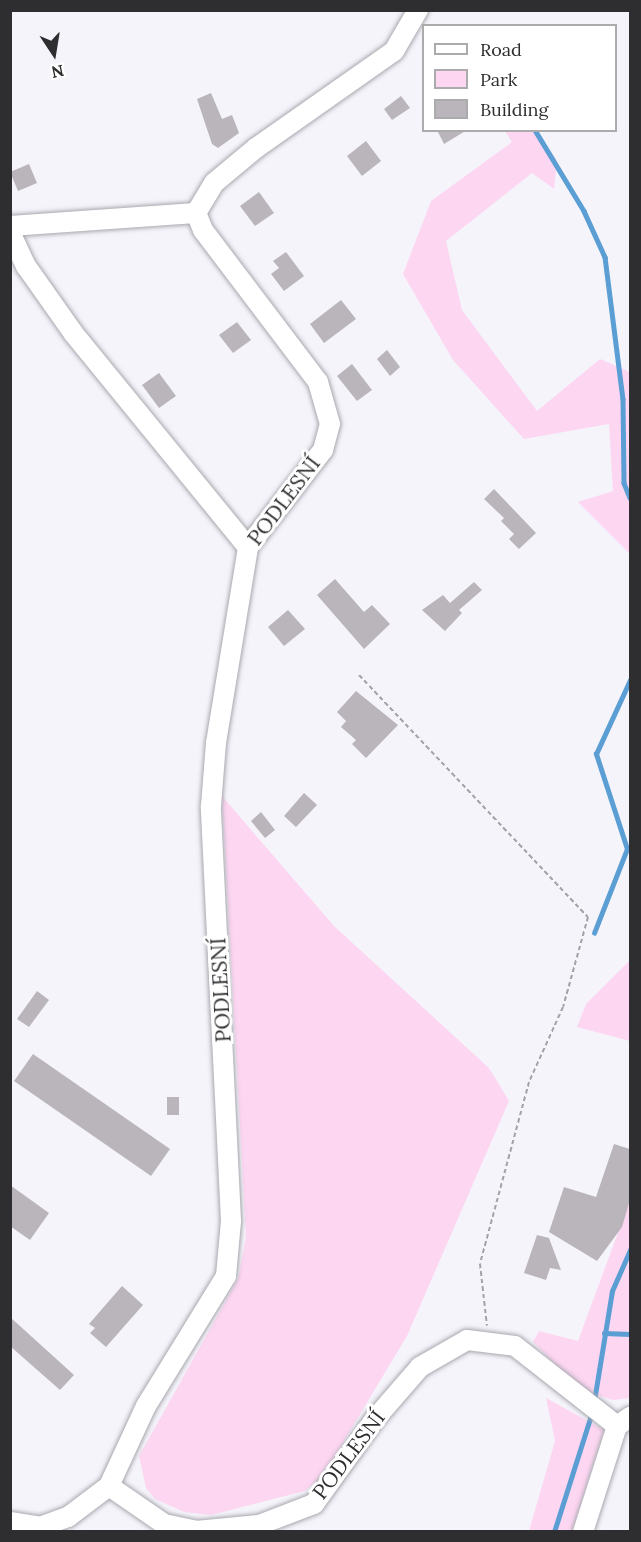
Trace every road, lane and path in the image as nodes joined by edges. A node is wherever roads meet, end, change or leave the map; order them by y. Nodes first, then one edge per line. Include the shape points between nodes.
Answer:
1 (418, 10) edge
2 (196, 213) junction
3 (10, 226) edge
4 (10, 232) edge
5 (248, 547) junction
6 (359, 675) dead end
7 (489, 1343) junction
8 (624, 1422) edge
9 (109, 1486) junction
10 (10, 1522) edge
11 (583, 1532) edge

1 - 2 street via 415,22 394,51 256,148 214,183
2 - 3 street
2 - 5 street, PODLESNÍ via 202,231 318,382 328,405 330,424 323,450
4 - 5 street via 26,266 74,334
5 - 9 street, PODLESNÍ via 216,743 212,806 231,1221 226,1276 146,1406
6 - 7 path via 588,917 563,1007 529,1082 480,1264
7 - 8 street, PODLESNÍ via 515,1346
7 - 9 street, PODLESNÍ via 467,1340 420,1367 375,1419 314,1504 259,1525 196,1531 164,1524
8 - 11 street, PODLESNÍ
9 - 10 street via 68,1517 40,1527

